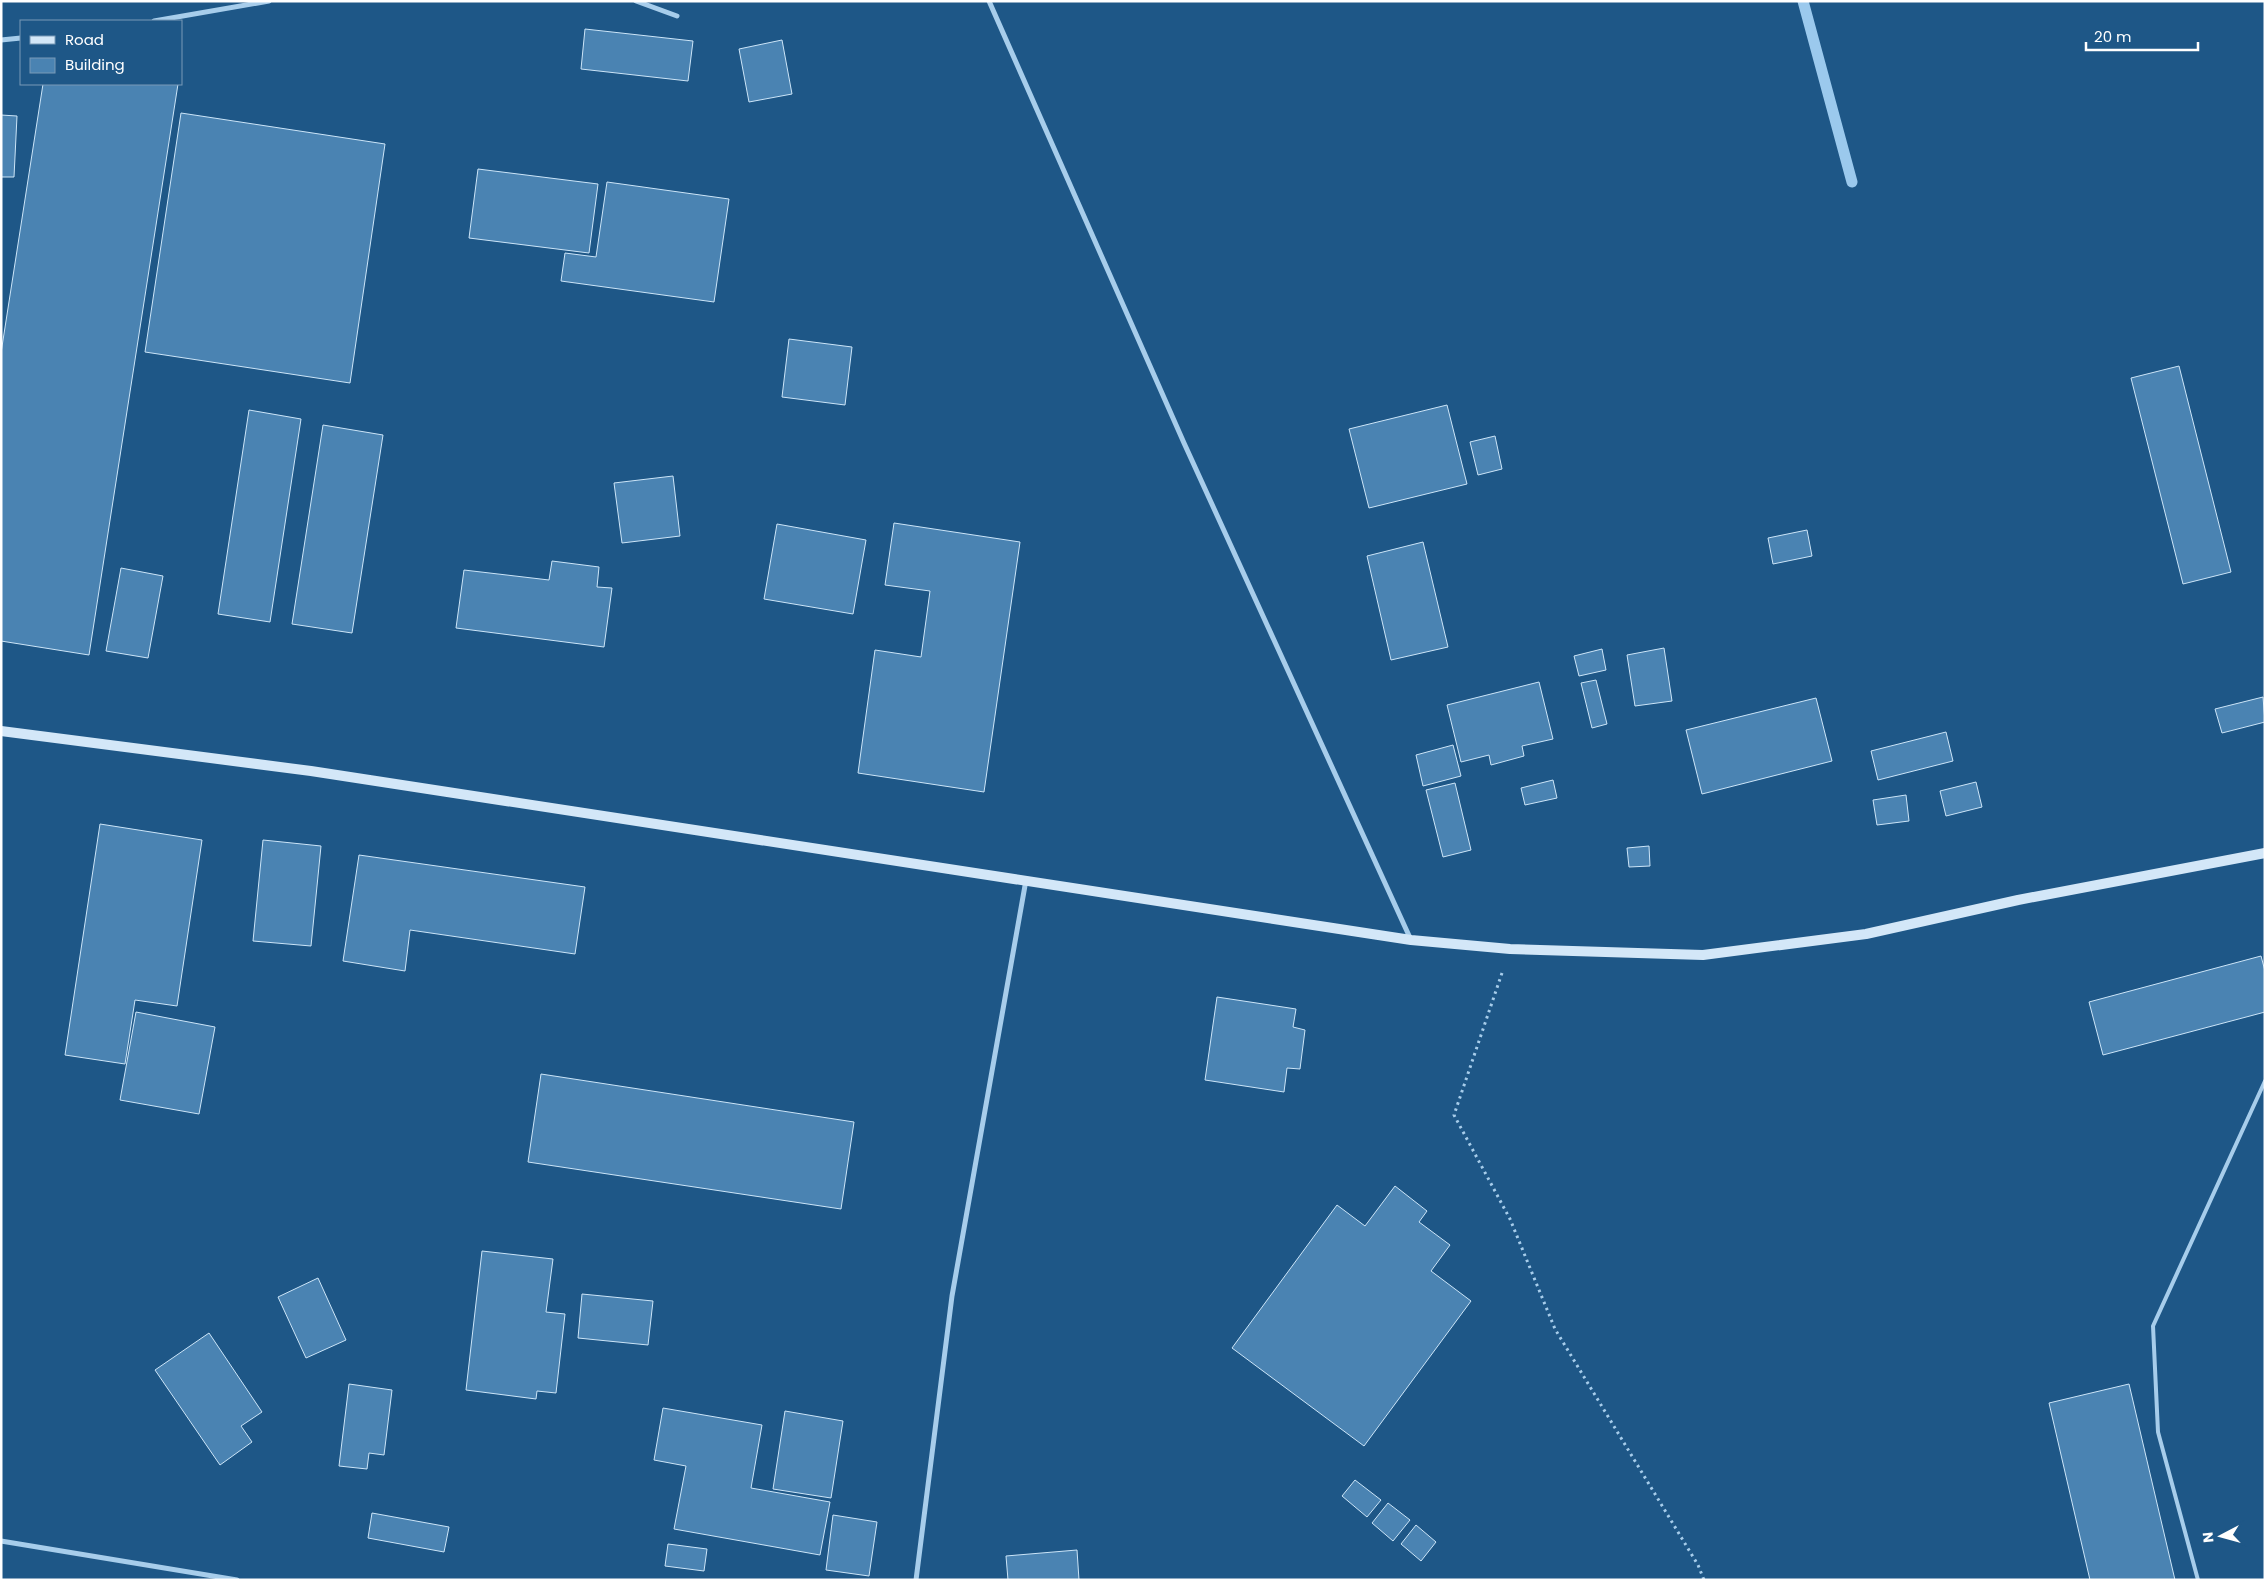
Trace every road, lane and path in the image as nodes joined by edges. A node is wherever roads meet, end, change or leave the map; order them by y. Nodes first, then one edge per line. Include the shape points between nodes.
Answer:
1 (269, 1) edge
2 (636, 1) edge
3 (989, 1) edge
4 (677, 16) dead end
5 (160, 20) edge
6 (20, 38) edge
7 (1, 40) edge
8 (1, 731) edge
9 (2265, 854) edge
10 (1026, 879) junction
11 (1411, 940) junction
12 (1510, 949) junction
13 (2265, 1081) edge
14 (1, 1541) edge
15 (238, 1580) edge
16 (916, 1580) edge
17 (1704, 1580) edge
18 (2198, 1580) edge

1 - 5 street
2 - 4 street
3 - 11 street via 1184,443
6 - 7 street
8 - 10 main road via 312,771
9 - 12 main road via 2018,900 1866,934 1703,955
10 - 11 main road
10 - 16 street via 952,1296
11 - 12 main road
12 - 17 path via 1454,1116 1510,1219 1555,1329
13 - 18 lane via 2153,1326 2158,1432
14 - 15 street

